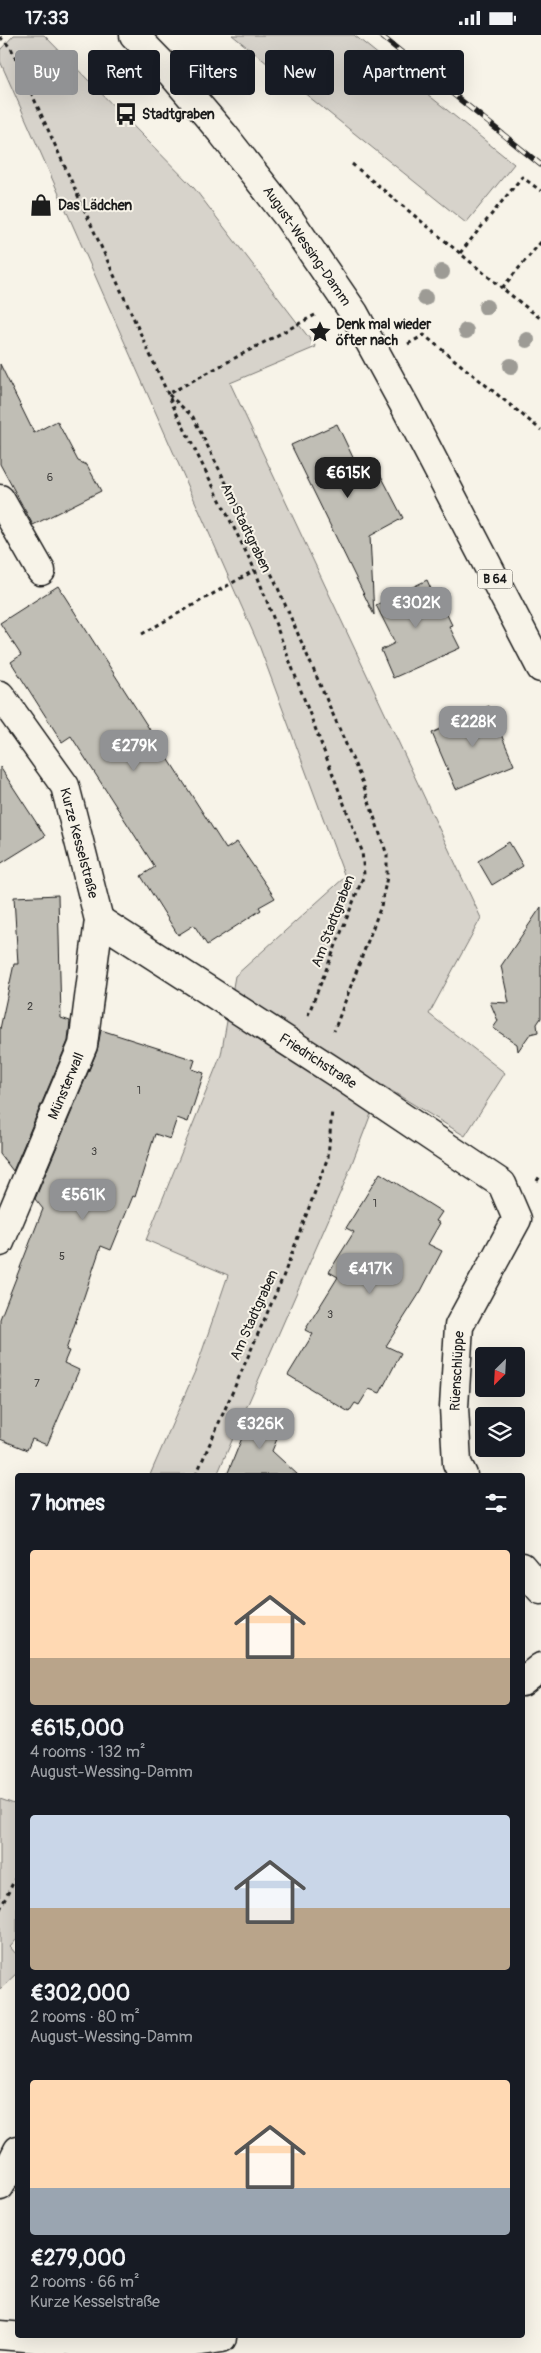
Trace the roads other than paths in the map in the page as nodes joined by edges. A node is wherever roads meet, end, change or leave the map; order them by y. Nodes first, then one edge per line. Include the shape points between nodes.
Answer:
1 (134, 35) edge
2 (0, 499) edge
3 (41, 571) dead end
4 (541, 667) edge
5 (4, 709) edge
6 (99, 920) junction
7 (517, 1219) joint
8 (0, 1242) edge
9 (462, 1473) edge
10 (525, 1571) edge
11 (541, 1590) edge
12 (541, 1667) edge
13 (525, 1680) edge
14 (12, 2151) edge
15 (0, 2186) edge
16 (0, 2335) edge
17 (15, 2336) edge
18 (36, 2338) edge
19 (227, 2342) edge

1 - 4 street, August-Wessing-Damm / B 64 via 223,134 288,217 344,299
2 - 3 street
5 - 6 street, Kurze Kesselstraße via 65,786
6 - 7 street, Friedrichstraße via 502,1184
6 - 8 street, Münsterwall via 83,1045
7 - 9 street, Rüenschlüppe via 459,1326 454,1407 457,1463
10 - 11 street
12 - 13 street
14 - 15 street
16 - 17 street
18 - 19 street via 155,2348

